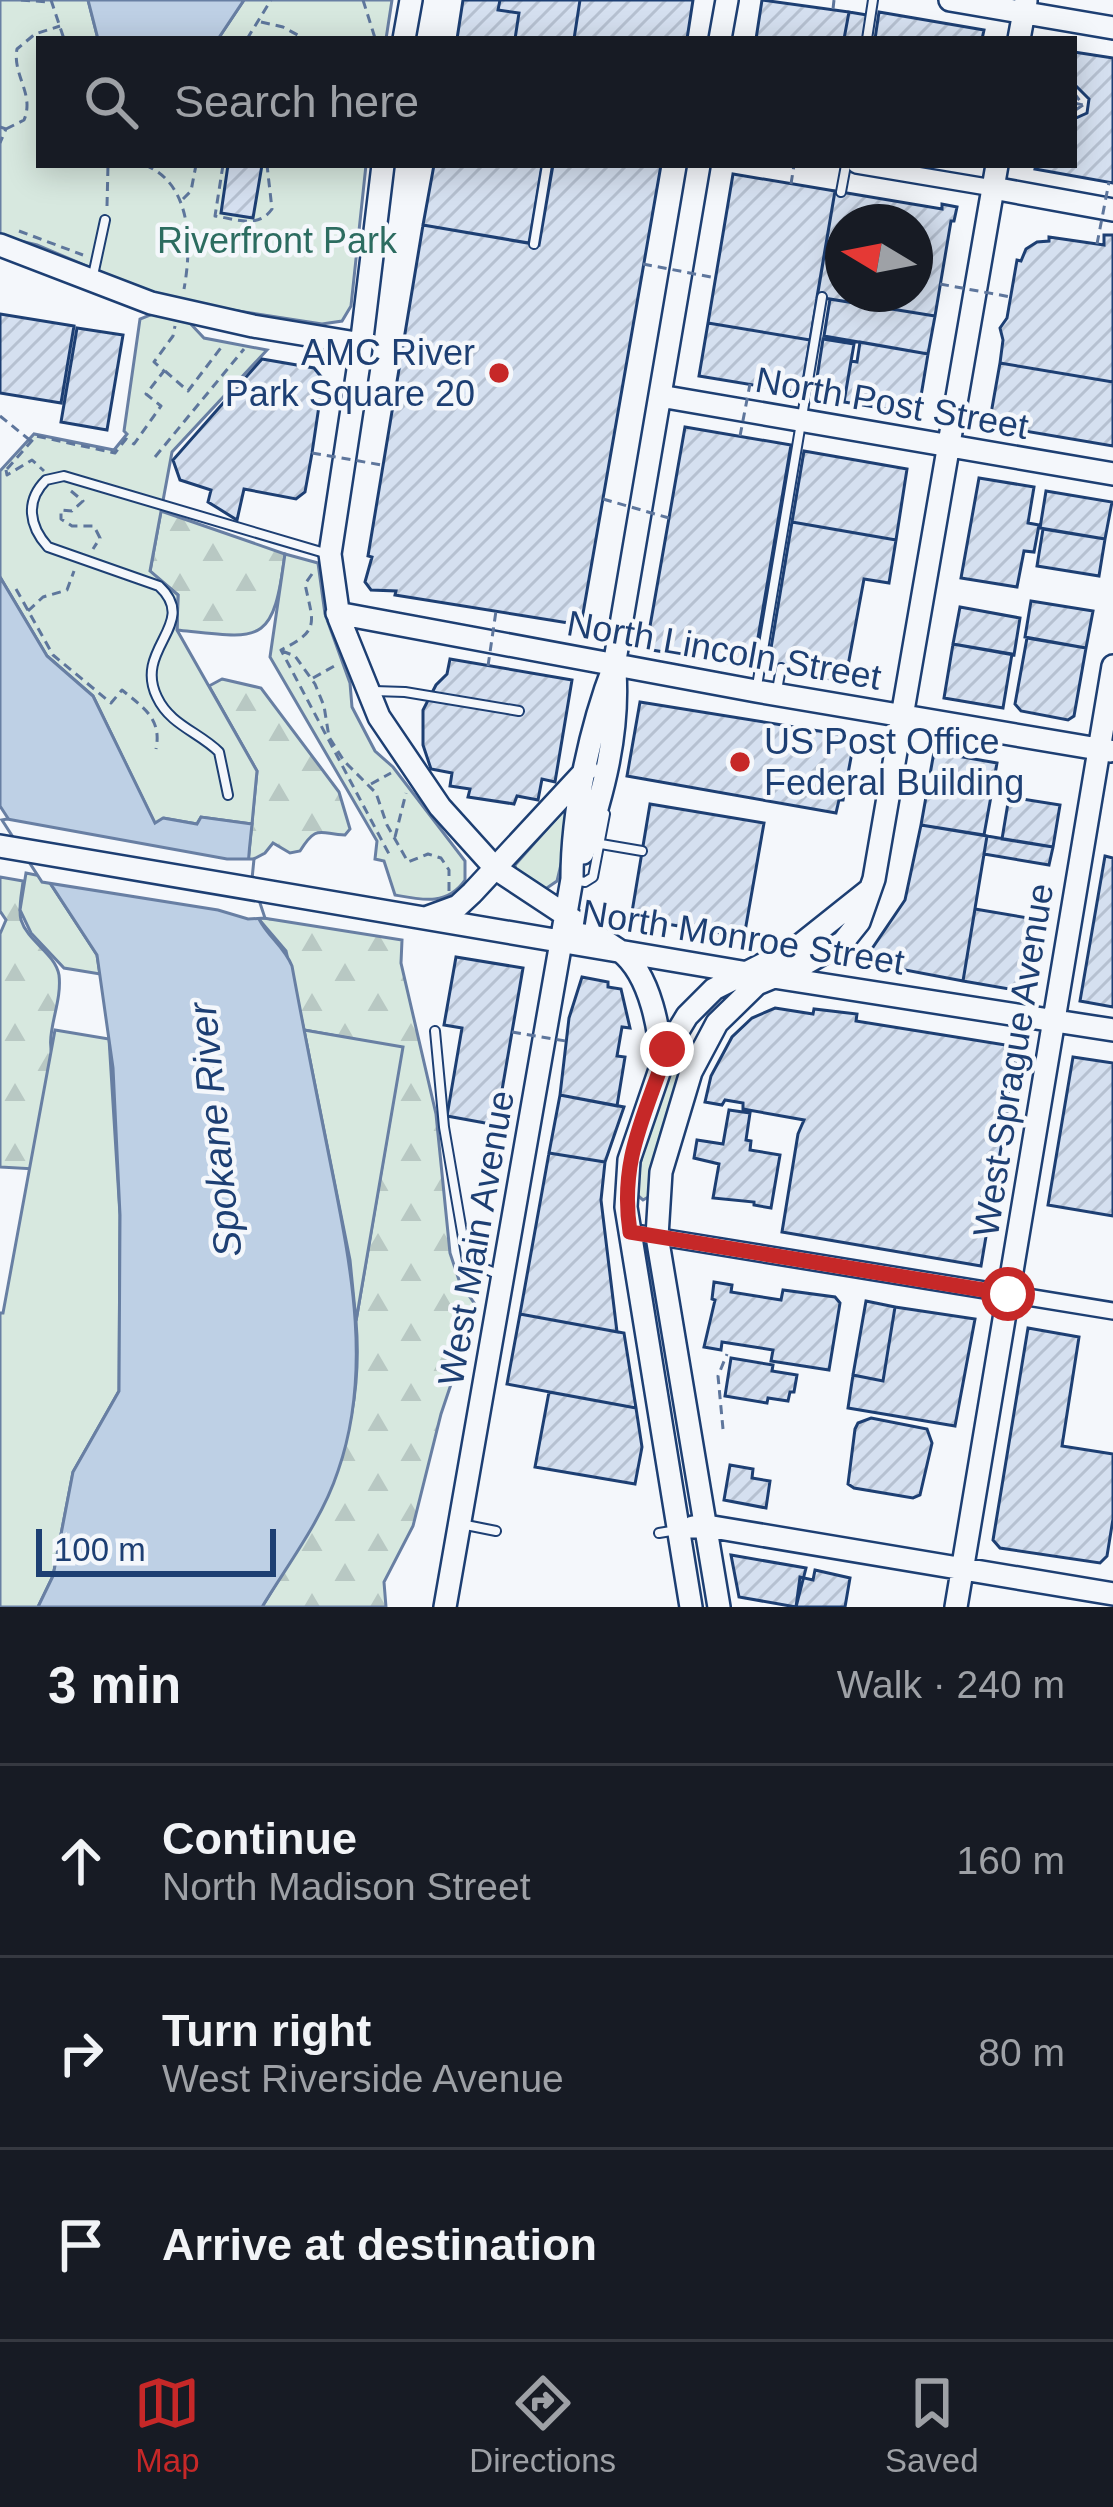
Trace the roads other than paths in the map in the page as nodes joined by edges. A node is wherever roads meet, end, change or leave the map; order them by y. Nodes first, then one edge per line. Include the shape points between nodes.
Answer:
1 (411, 0) edge
2 (727, 0) edge
3 (873, 0) edge
4 (950, 0) edge
5 (1025, 6) edge
6 (1113, 28) edge
7 (405, 36) edge
8 (721, 36) edge
9 (867, 36) edge
10 (1020, 36) edge
11 (383, 168) edge
12 (546, 168) edge
13 (698, 168) edge
14 (845, 168) edge
15 (874, 168) edge
16 (997, 168) edge
17 (993, 188) junction
18 (841, 192) dead end
19 (1113, 210) edge
20 (105, 220) road end
21 (4, 237) edge
22 (533, 244) dead end
23 (94, 271) junction
24 (822, 298) dead end
25 (362, 344) junction
26 (660, 396) junction
27 (803, 421) junction
28 (947, 446) junction
29 (1113, 474) edge
30 (330, 554) junction
31 (337, 613) junction
32 (614, 666) junction
33 (1113, 666) edge
34 (781, 668) dead end
35 (367, 692) junction
36 (766, 693) junction
37 (519, 711) dead end
38 (903, 715) junction
39 (1106, 750) edge
40 (588, 769) junction
41 (603, 789) junction
42 (228, 795) dead end
43 (601, 844) junction
44 (0, 846) edge
45 (642, 851) dead end
46 (496, 869) junction
47 (572, 879) junction
48 (869, 890) junction
49 (565, 915) junction
50 (423, 918) junction
51 (560, 941) junction
52 (620, 951) junction
53 (742, 972) junction
54 (772, 977) junction
55 (1052, 1020) junction
56 (1113, 1030) edge
57 (435, 1031) dead end
58 (660, 1069) junction
59 (688, 1079) junction
60 (630, 1232) junction
61 (657, 1236) junction
62 (503, 1277) junction
63 (1008, 1294) junction
64 (1113, 1311) edge
65 (460, 1524) junction
66 (707, 1526) junction
67 (496, 1531) dead end
68 (669, 1531) junction
69 (962, 1568) junction
70 (1113, 1594) edge
71 (445, 1607) edge
72 (691, 1607) edge
73 (719, 1607) edge
74 (956, 1607) edge

1 - 7 street
2 - 8 street
3 - 9 lane
4 - 5 street
5 - 6 street
5 - 10 street
11 - 25 street
12 - 22 lane
13 - 26 street, West Main Avenue
14 - 18 lane
15 - 17 street
16 - 17 street
17 - 19 street
17 - 28 street
20 - 23 lane
21 - 23 street
23 - 25 street via 178,310
24 - 27 lane
25 - 30 street
26 - 27 street, North Post Street
26 - 32 street, West Main Avenue
27 - 28 street, North Post Street
27 - 36 lane
28 - 29 street, North Post Street
28 - 38 street
30 - 31 street
30 - 42 lane via 64,476 37,489 32,518 48,548 159,586 172,599 174,619 152,660 153,686 170,716 219,752
31 - 32 street, North Lincoln Street
31 - 35 street
32 - 36 street, North Lincoln Street
32 - 40 street, West Main Avenue
32 - 41 street, West Main Avenue via 617,710
33 - 39 street, West Sprague Avenue
34 - 36 lane
35 - 37 lane
35 - 46 street via 440,807
36 - 38 street, North Lincoln Street
38 - 39 street, North Lincoln Street
38 - 48 street
39 - 55 street, West Sprague Avenue
40 - 46 street
40 - 47 street, West Main Avenue
41 - 43 lane
41 - 47 street, West Main Avenue
43 - 45 lane
43 - 47 lane via 593,877
44 - 50 street, North Monroe Street
46 - 49 street
46 - 50 street via 458,906
47 - 49 street, West Main Avenue
48 - 53 street via 799,946
48 - 54 street via 843,941
49 - 51 street, West Main Avenue
49 - 52 street
50 - 51 street, North Monroe Street
51 - 52 street, North Monroe Street
51 - 62 street, West Main Avenue
52 - 53 street, North Monroe Street
52 - 58 street via 640,974
53 - 54 street, North Monroe Street
53 - 58 street via 687,1016
54 - 55 street, North Monroe Street
54 - 59 street via 724,1013
55 - 56 street, North Monroe Street
55 - 63 street, West Sprague Avenue
57 - 62 lane via 467,1261
58 - 59 street via 682,1049
58 - 60 street via 625,1184
59 - 61 street via 662,1172
60 - 61 street
60 - 68 street
61 - 63 street
61 - 66 street
62 - 65 street, West Main Avenue
63 - 64 street
63 - 69 street, West Sprague Avenue
65 - 67 lane
65 - 71 street, West Main Avenue
66 - 68 street
66 - 69 street
66 - 73 street
68 - 72 street
69 - 70 street
69 - 74 street, West Sprague Avenue

